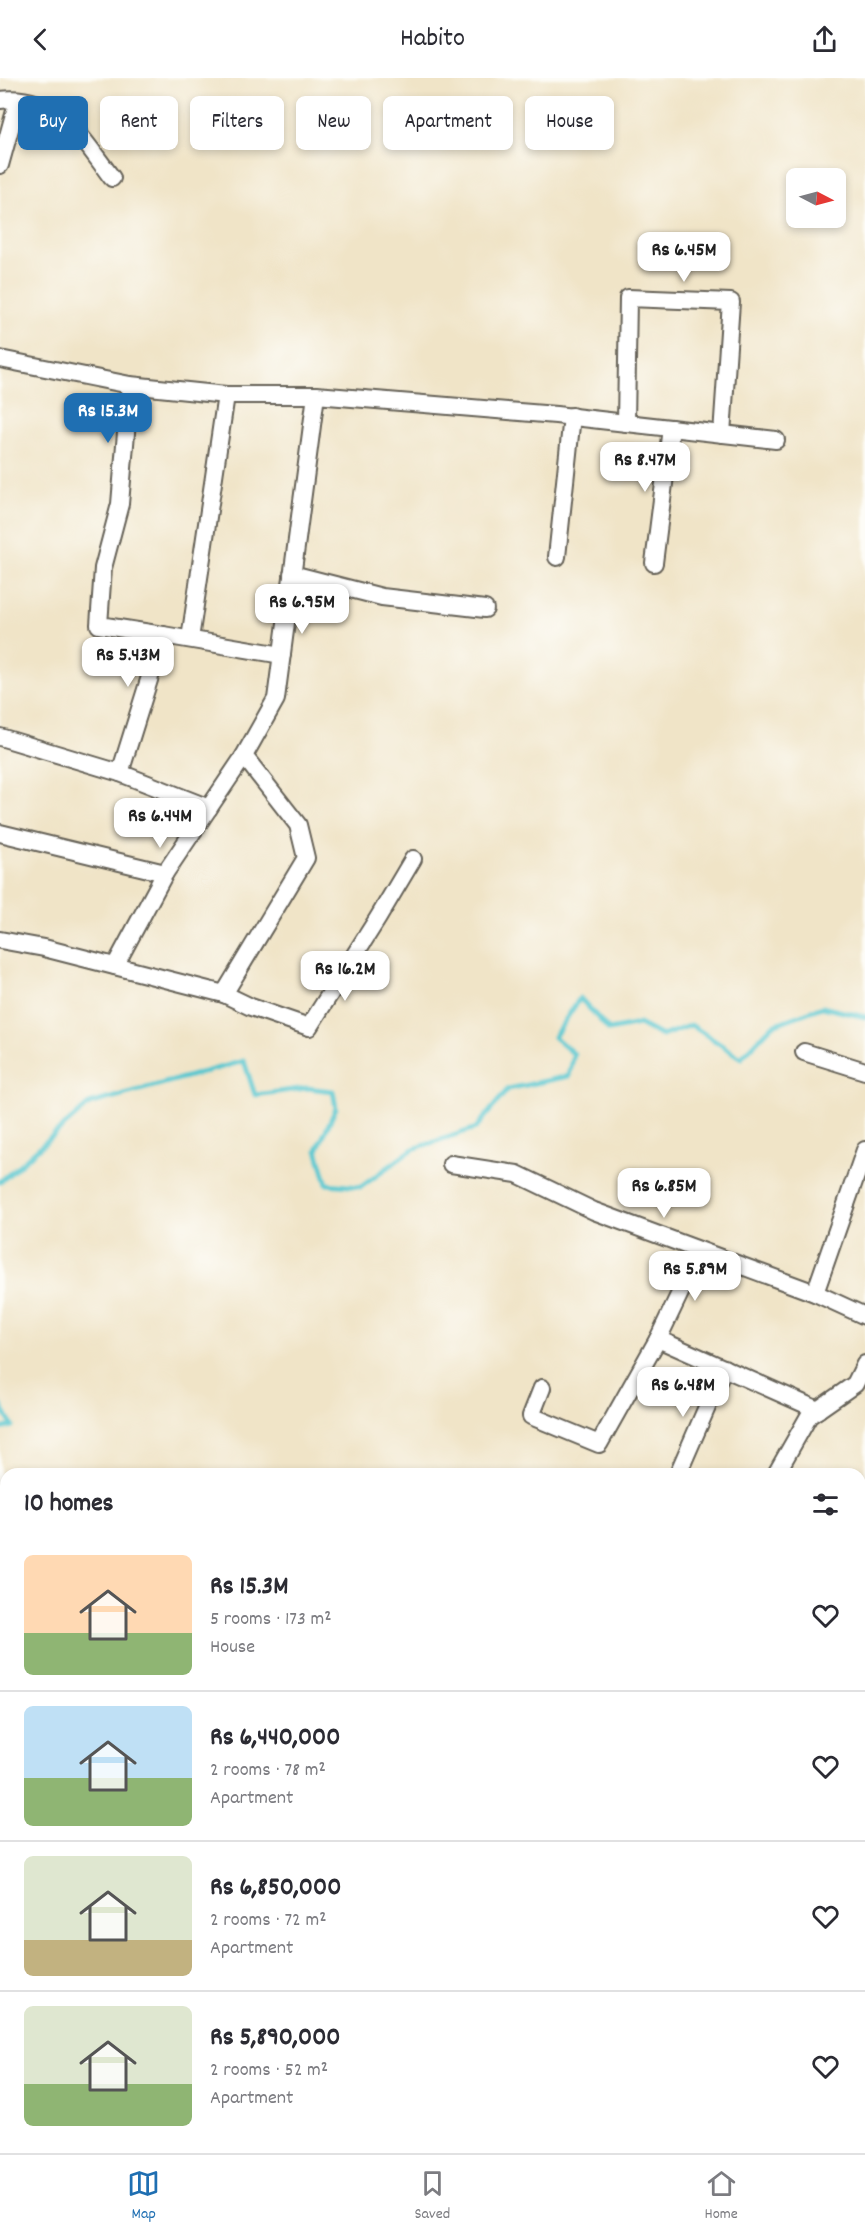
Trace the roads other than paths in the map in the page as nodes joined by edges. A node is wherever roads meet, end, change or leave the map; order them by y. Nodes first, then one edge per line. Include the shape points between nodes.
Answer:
1 (0, 100) edge
2 (18, 100) joint
3 (88, 147) edge
4 (0, 165) edge
5 (112, 178) dead end
6 (0, 359) edge
7 (130, 385) junction
8 (226, 395) junction
9 (316, 395) junction
10 (572, 417) junction
11 (626, 423) junction
12 (671, 428) junction
13 (722, 434) junction
14 (776, 440) dead end
15 (557, 557) dead end
16 (654, 563) dead end
17 (292, 574) junction
18 (485, 609) dead end
19 (163, 635) junction
20 (190, 639) junction
21 (282, 655) junction
22 (0, 738) edge
23 (244, 756) junction
24 (120, 773) junction
25 (209, 808) junction
26 (0, 833) edge
27 (413, 859) dead end
28 (165, 873) junction
29 (0, 940) edge
30 (115, 966) junction
31 (224, 994) junction
32 (804, 1052) dead end
33 (865, 1071) edge
34 (865, 1150) edge
35 (451, 1164) dead end
36 (700, 1251) junction
37 (815, 1293) junction
38 (865, 1316) edge
39 (658, 1339) junction
40 (865, 1364) edge
41 (724, 1368) junction
42 (542, 1388) dead end
43 (818, 1410) junction
44 (680, 1468) edge
45 (779, 1468) edge

1 - 2 street
2 - 4 street
3 - 5 street
6 - 7 street
7 - 8 street
7 - 19 street via 120,504 103,568 99,625
8 - 9 street
8 - 20 street
9 - 10 street
9 - 17 street
10 - 11 street
10 - 15 street
11 - 12 street
11 - 13 street via 628,298 731,302
12 - 13 street
12 - 16 street
13 - 14 street
17 - 18 street via 382,597
17 - 21 street
19 - 20 street
19 - 24 street
20 - 21 street
21 - 23 street via 276,699
22 - 24 street
23 - 25 street
23 - 31 street via 298,825 306,858
24 - 25 street
25 - 28 street
26 - 28 street
27 - 31 street via 309,1027
28 - 30 street
29 - 30 street
30 - 31 street
32 - 33 street
34 - 37 street
35 - 36 street via 517,1174 594,1211
36 - 37 street
36 - 39 street
37 - 38 street
39 - 41 street
39 - 42 street via 599,1443 531,1416
40 - 43 street via 855,1384
41 - 43 street
41 - 44 street
43 - 45 street via 809,1416

